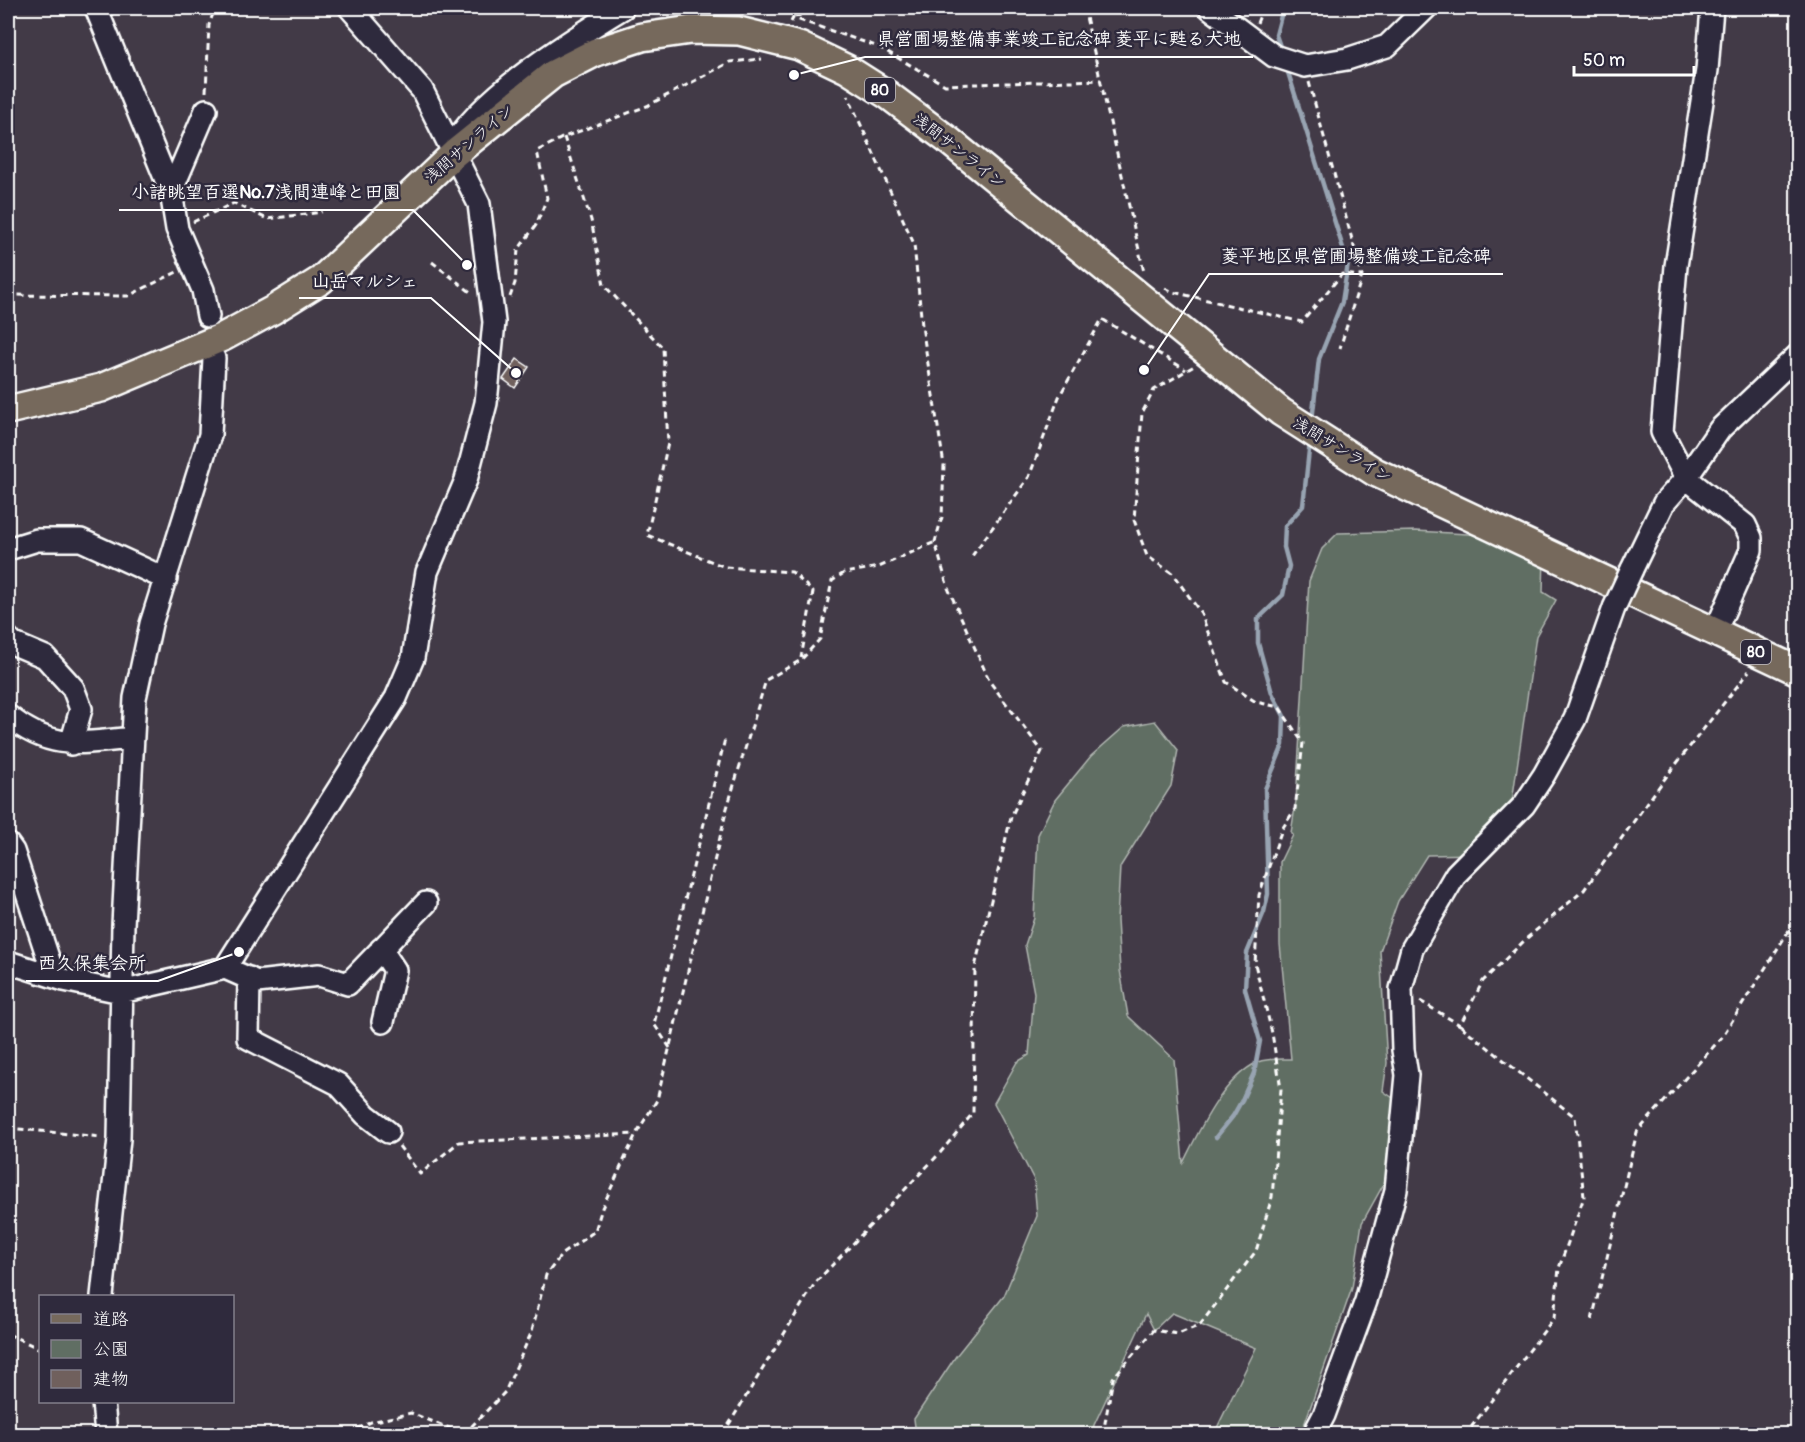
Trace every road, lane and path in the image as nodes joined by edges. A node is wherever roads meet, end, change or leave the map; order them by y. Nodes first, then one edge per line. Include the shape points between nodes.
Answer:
1 (96, 8) edge
2 (215, 8) edge
3 (350, 8) edge
4 (623, 8) edge
5 (816, 8) edge
6 (1084, 8) edge
7 (1210, 8) edge
8 (1426, 8) edge
9 (1712, 8) edge
10 (788, 29) junction
11 (763, 59) dead end
12 (1305, 66) junction
13 (1101, 80) junction
14 (848, 94) dead end
15 (206, 110) joint
16 (564, 137) junction
17 (453, 151) junction
18 (171, 192) junction
19 (322, 212) dead end
20 (177, 229) junction
21 (432, 262) dead end
22 (192, 264) junction
23 (1362, 276) junction
24 (1145, 277) dead end
25 (1163, 287) dead end
26 (8, 295) edge
27 (208, 316) dead end
28 (493, 316) junction
29 (1340, 348) dead end
30 (1211, 356) junction
31 (1797, 356) edge
32 (214, 358) dead end
33 (1187, 371) junction
34 (8, 410) edge
35 (1686, 478) junction
36 (935, 543) junction
37 (8, 549) edge
38 (972, 556) dead end
39 (166, 579) junction
40 (1715, 632) junction
41 (8, 638) edge
42 (1762, 655) junction
43 (801, 660) junction
44 (1797, 671) edge
45 (8, 716) edge
46 (132, 738) junction
47 (725, 739) dead end
48 (71, 744) junction
49 (8, 844) edge
50 (426, 903) dead end
51 (1797, 916) edge
52 (381, 950) junction
53 (8, 962) edge
54 (225, 968) junction
55 (54, 976) junction
56 (249, 978) junction
57 (1401, 989) junction
58 (121, 992) junction
59 (383, 1022) dead end
60 (1460, 1025) junction
61 (670, 1048) junction
62 (8, 1128) edge
63 (388, 1132) joint
64 (636, 1134) junction
65 (119, 1139) junction
66 (102, 1295) edge
67 (1592, 1320) dead end
68 (8, 1334) edge
69 (39, 1349) edge
70 (103, 1403) edge
71 (106, 1434) edge
72 (348, 1434) edge
73 (464, 1434) edge
74 (723, 1434) edge
75 (1103, 1434) edge
76 (1314, 1434) edge
77 (1466, 1434) edge

1 - 18 street
2 - 15 path via 209,25
3 - 17 street via 422,90
4 - 17 street via 568,41 513,85 462,128
5 - 10 path
6 - 13 path
7 - 12 street via 1274,56
8 - 12 street via 1387,46 1347,59
9 - 35 street via 1707,70 1676,266 1662,432
10 - 13 path via 879,47 945,85
10 - 17 main road, 浅間サンライン / 80 via 691,30 642,37 596,52 553,74
10 - 30 main road, 浅間サンライン / 80 via 948,140
11 - 16 path via 730,62 647,106
12 - 23 path
13 - 24 path
14 - 36 path via 914,244 921,326 944,465 942,517
15 - 18 street
16 - 28 path via 537,151 547,198 536,225 518,250 515,283 502,323
16 - 43 path via 591,220 604,285 663,348 668,443 647,535 725,567 792,572 813,592
17 - 28 street via 479,204
17 - 34 main road, 浅間サンライン / 80 via 321,279 273,310 213,341 101,388
18 - 20 street
19 - 20 path via 267,219 234,203
20 - 22 street
21 - 28 path
22 - 26 path via 128,296
22 - 27 street
23 - 25 path via 1342,274 1302,322
23 - 29 path
28 - 54 street via 486,403 466,480 427,572 413,658 396,698
30 - 33 path
30 - 40 main road, 浅間サンライン / 80 via 1281,412 1375,472
31 - 35 street via 1720,429
32 - 39 street via 210,435
33 - 38 path via 1102,319 1059,397 1029,477
33 - 75 path via 1154,390 1142,413 1134,520 1147,556 1172,573 1201,613 1226,682 1256,702 1280,707 1303,743 1295,809 1282,829 1258,907 1255,964 1281,1089 1272,1197 1256,1251 1200,1325 1178,1334 1154,1330 1113,1378
35 - 40 street via 1745,525 1751,538 1750,549
35 - 57 street, bridge via 1664,503 1632,569 1570,729 1524,805 1456,874 1435,906 1412,949
36 - 43 path via 879,567 844,573 832,581 820,639
36 - 74 path via 948,588 990,682 1042,751 1011,817 975,967 973,1113 940,1153 815,1283
37 - 39 street via 37,540 81,540
39 - 46 street via 151,624 135,698
40 - 42 main road, 浅間サンライン / 80
41 - 48 street via 45,657 73,688 81,709
42 - 44 main road, 浅間サンライン / 80
42 - 60 path via 1584,890 1483,981
43 - 61 path via 766,680 727,808
45 - 48 street via 28,733
46 - 48 street
46 - 58 street
47 - 61 path via 654,1024
49 - 55 street
50 - 52 street
51 - 67 path via 1722,1037 1637,1132
52 - 56 street via 348,984 320,975 257,982
52 - 59 street via 395,970
53 - 55 street
54 - 56 street
54 - 58 street
55 - 58 street
56 - 63 street via 248,1038 338,1084
57 - 60 path
57 - 76 street via 1407,1076 1396,1190 1366,1301
58 - 65 street
60 - 77 path via 1575,1117 1584,1197 1559,1268 1554,1318
61 - 64 path via 657,1100
62 - 65 path
63 - 64 path via 420,1174 459,1142
64 - 73 path via 595,1231 562,1254 546,1275 532,1332 505,1392
65 - 66 street
68 - 69 path
70 - 71 street
72 - 73 path via 371,1422 411,1413

